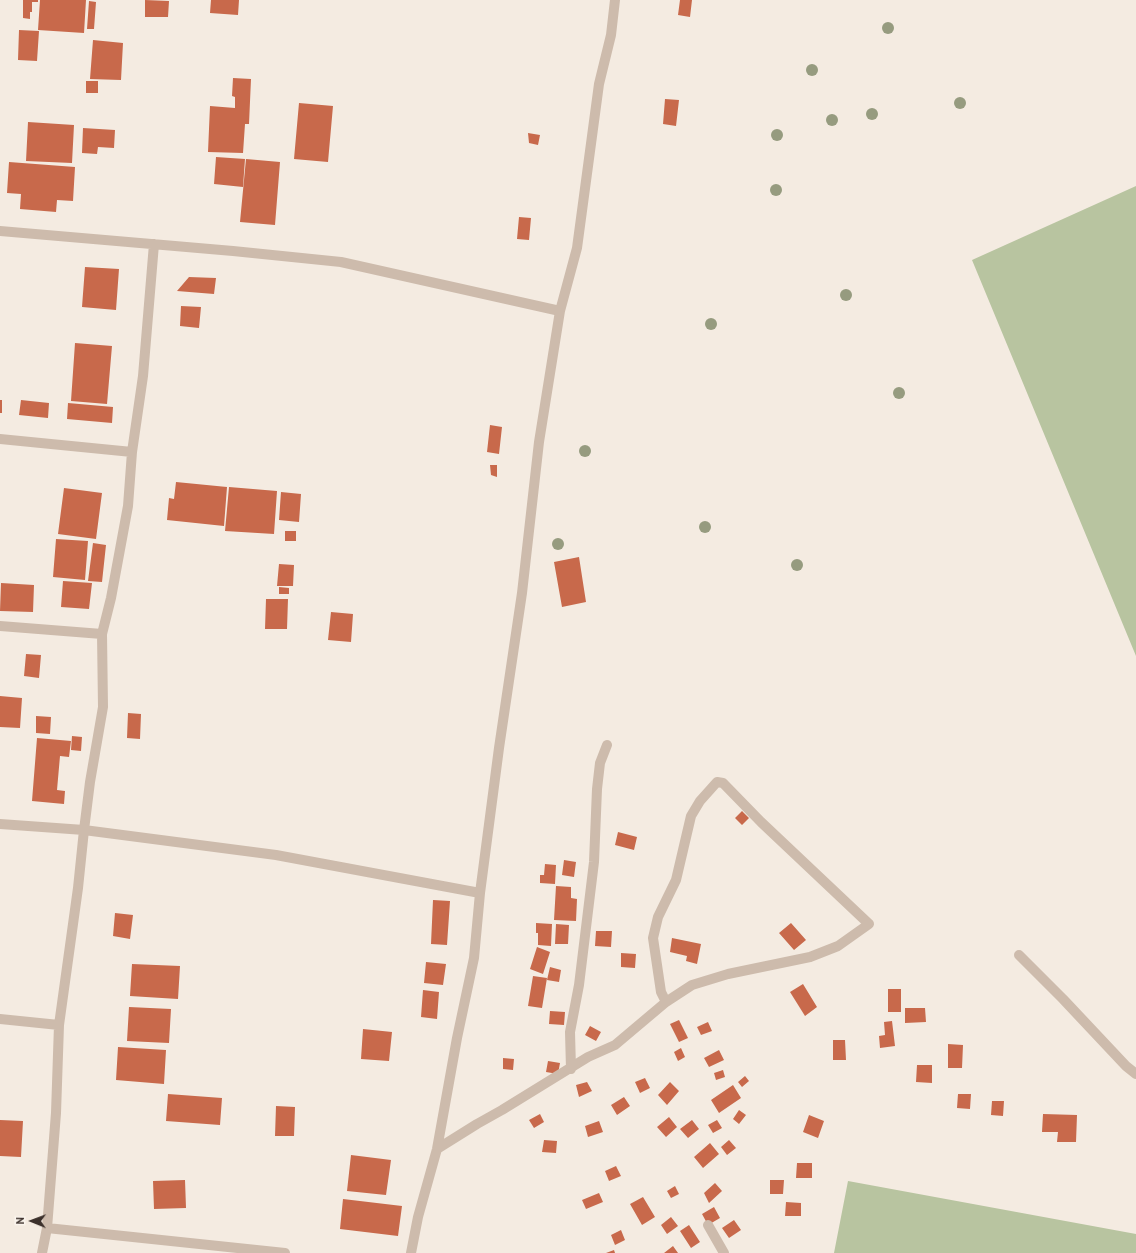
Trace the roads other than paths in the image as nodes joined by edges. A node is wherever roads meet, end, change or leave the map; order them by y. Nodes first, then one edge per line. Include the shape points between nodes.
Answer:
1 (615, 0) edge
2 (0, 231) edge
3 (154, 244) junction
4 (560, 312) junction
5 (0, 439) edge
6 (132, 452) junction
7 (0, 626) edge
8 (102, 634) junction
9 (607, 745) dead end
10 (0, 824) edge
11 (84, 830) junction
12 (480, 893) junction
13 (1019, 955) dead end
14 (666, 1002) junction
15 (0, 1020) edge
16 (59, 1025) junction
17 (571, 1069) junction
18 (1136, 1074) edge
19 (438, 1149) junction
20 (708, 1225) dead end
21 (47, 1228) junction
22 (42, 1253) edge
23 (285, 1253) edge
24 (411, 1253) edge
25 (724, 1253) edge

1 - 4 street via 611,35 599,84 577,248
2 - 3 street
3 - 4 street via 341,262
3 - 6 street via 143,376
4 - 12 street via 539,442 522,593
5 - 6 street
6 - 8 street via 128,506
7 - 8 street
8 - 11 street via 103,707
9 - 17 street via 600,763 594,862 579,985 570,1032
10 - 11 street
11 - 12 street via 276,855
11 - 16 street
12 - 19 street via 474,958
13 - 18 street
14 - 14 street via 661,992 653,938 658,917 676,880 690,816 717,782 723,783 869,924 838,946 810,957 714,978 692,985
14 - 17 street via 615,1044 588,1057
15 - 16 street
16 - 21 street via 56,1113
17 - 19 street
19 - 24 street via 418,1217
20 - 25 street
21 - 22 street
21 - 23 street

